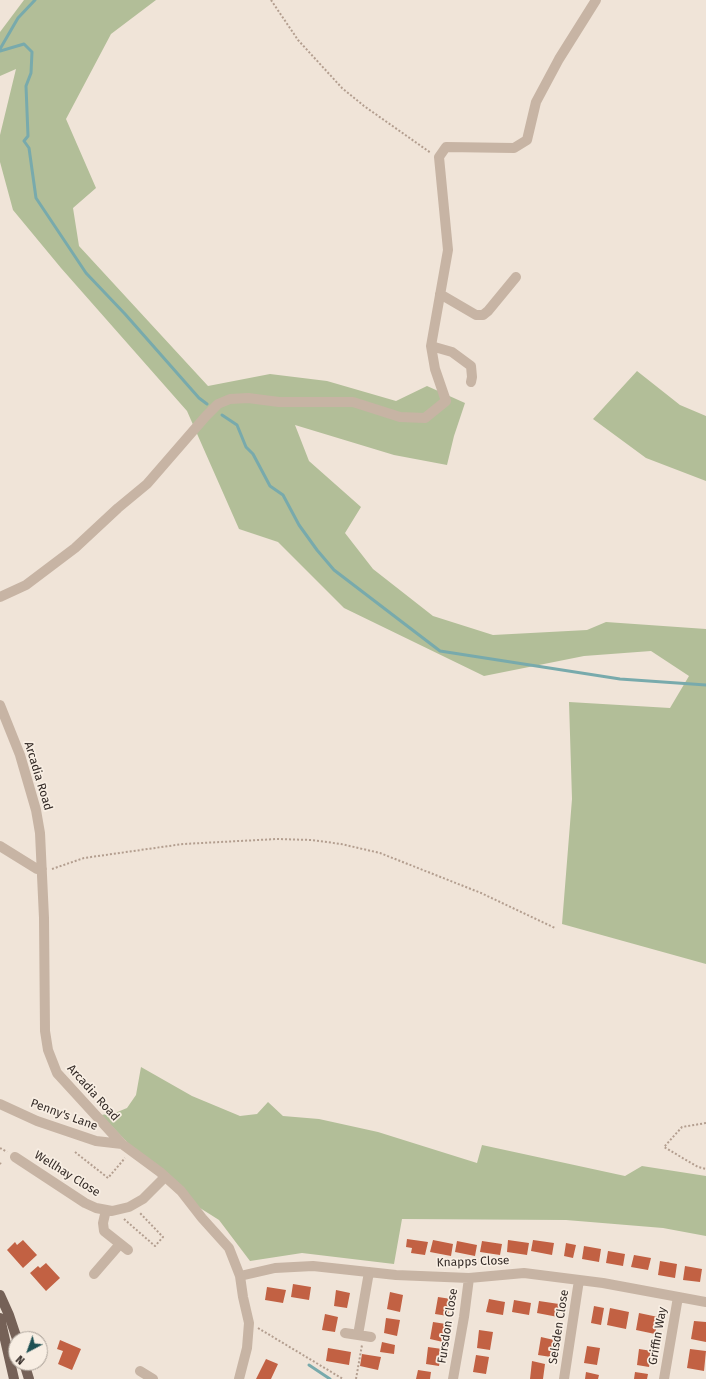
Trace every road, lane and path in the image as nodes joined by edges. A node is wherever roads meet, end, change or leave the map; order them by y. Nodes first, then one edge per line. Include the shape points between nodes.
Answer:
1 (270, 0) edge
2 (596, 0) edge
3 (438, 157) junction
4 (516, 277) dead end
5 (440, 294) junction
6 (431, 346) junction
7 (471, 382) dead end
8 (0, 597) edge
9 (0, 705) edge
10 (0, 846) edge
11 (42, 871) junction
12 (555, 928) dead end
13 (0, 1104) edge
14 (706, 1124) edge
15 (122, 1144) junction
16 (131, 1151) junction
17 (75, 1152) dead end
18 (15, 1157) dead end
19 (706, 1169) edge
20 (165, 1177) junction
21 (133, 1205) junction
22 (106, 1210) junction
23 (118, 1210) junction
24 (368, 1272) junction
25 (94, 1274) dead end
26 (240, 1276) junction
27 (469, 1278) junction
28 (579, 1280) junction
29 (0, 1296) edge
30 (678, 1297) junction
31 (706, 1302) edge
32 (0, 1318) edge
33 (249, 1323) junction
34 (14, 1331) edge
35 (345, 1333) dead end
36 (358, 1335) junction
37 (371, 1337) dead end
38 (140, 1371) dead end
39 (14, 1379) edge
40 (153, 1379) edge
41 (239, 1379) edge
42 (343, 1379) edge
43 (356, 1379) edge
44 (453, 1379) edge
45 (564, 1379) edge
46 (664, 1379) edge

1 - 3 path via 298,40 342,88
2 - 3 street via 536,102 527,140 514,148 446,147
3 - 5 street via 448,250
4 - 5 street via 483,315 476,315
5 - 6 street
6 - 7 street via 452,352 471,366
6 - 8 street via 435,369 446,401 424,418 400,417 353,402 279,402 248,398 230,399 218,404 147,484 75,548 26,585
9 - 11 street, Arcadia Road via 20,755 36,810
10 - 11 street
11 - 12 path via 84,858 183,844 277,839 312,840 380,853 481,893
11 - 15 street, Arcadia Road via 45,1031 48,1050 57,1073
13 - 15 street, Penny's Lane via 96,1141
14 - 19 path via 682,1127 664,1147
15 - 16 street, Arcadia Road
16 - 17 path via 108,1178
16 - 20 street, Arcadia Road
18 - 22 street, Wellhay Close via 84,1203
20 - 21 street, Wellhay Close via 143,1199
20 - 26 street, Arcadia Road via 181,1191 229,1248
21 - 23 street, Wellhay Close
21 - 23 path via 162,1237 155,1246 126,1222
22 - 23 street, Wellhay Close
22 - 25 street, Wellhay Close via 104,1231 124,1247
24 - 26 street, Knapps Close via 313,1266 275,1268
24 - 27 street, Knapps Close
24 - 36 street
26 - 33 street, Arcadia Road
27 - 28 street, Knapps Close via 524,1273
27 - 44 street, Fursdon Close
28 - 30 street, Knapps Close
28 - 45 street, Selsden Close
29 - 34 main road
30 - 31 street, Knapps Close
30 - 46 street, Griffin Way
32 - 39 main road
33 - 41 street, Arcadia Road via 248,1348
33 - 42 path
35 - 36 street
36 - 37 street
36 - 43 path via 363,1342
38 - 40 street

